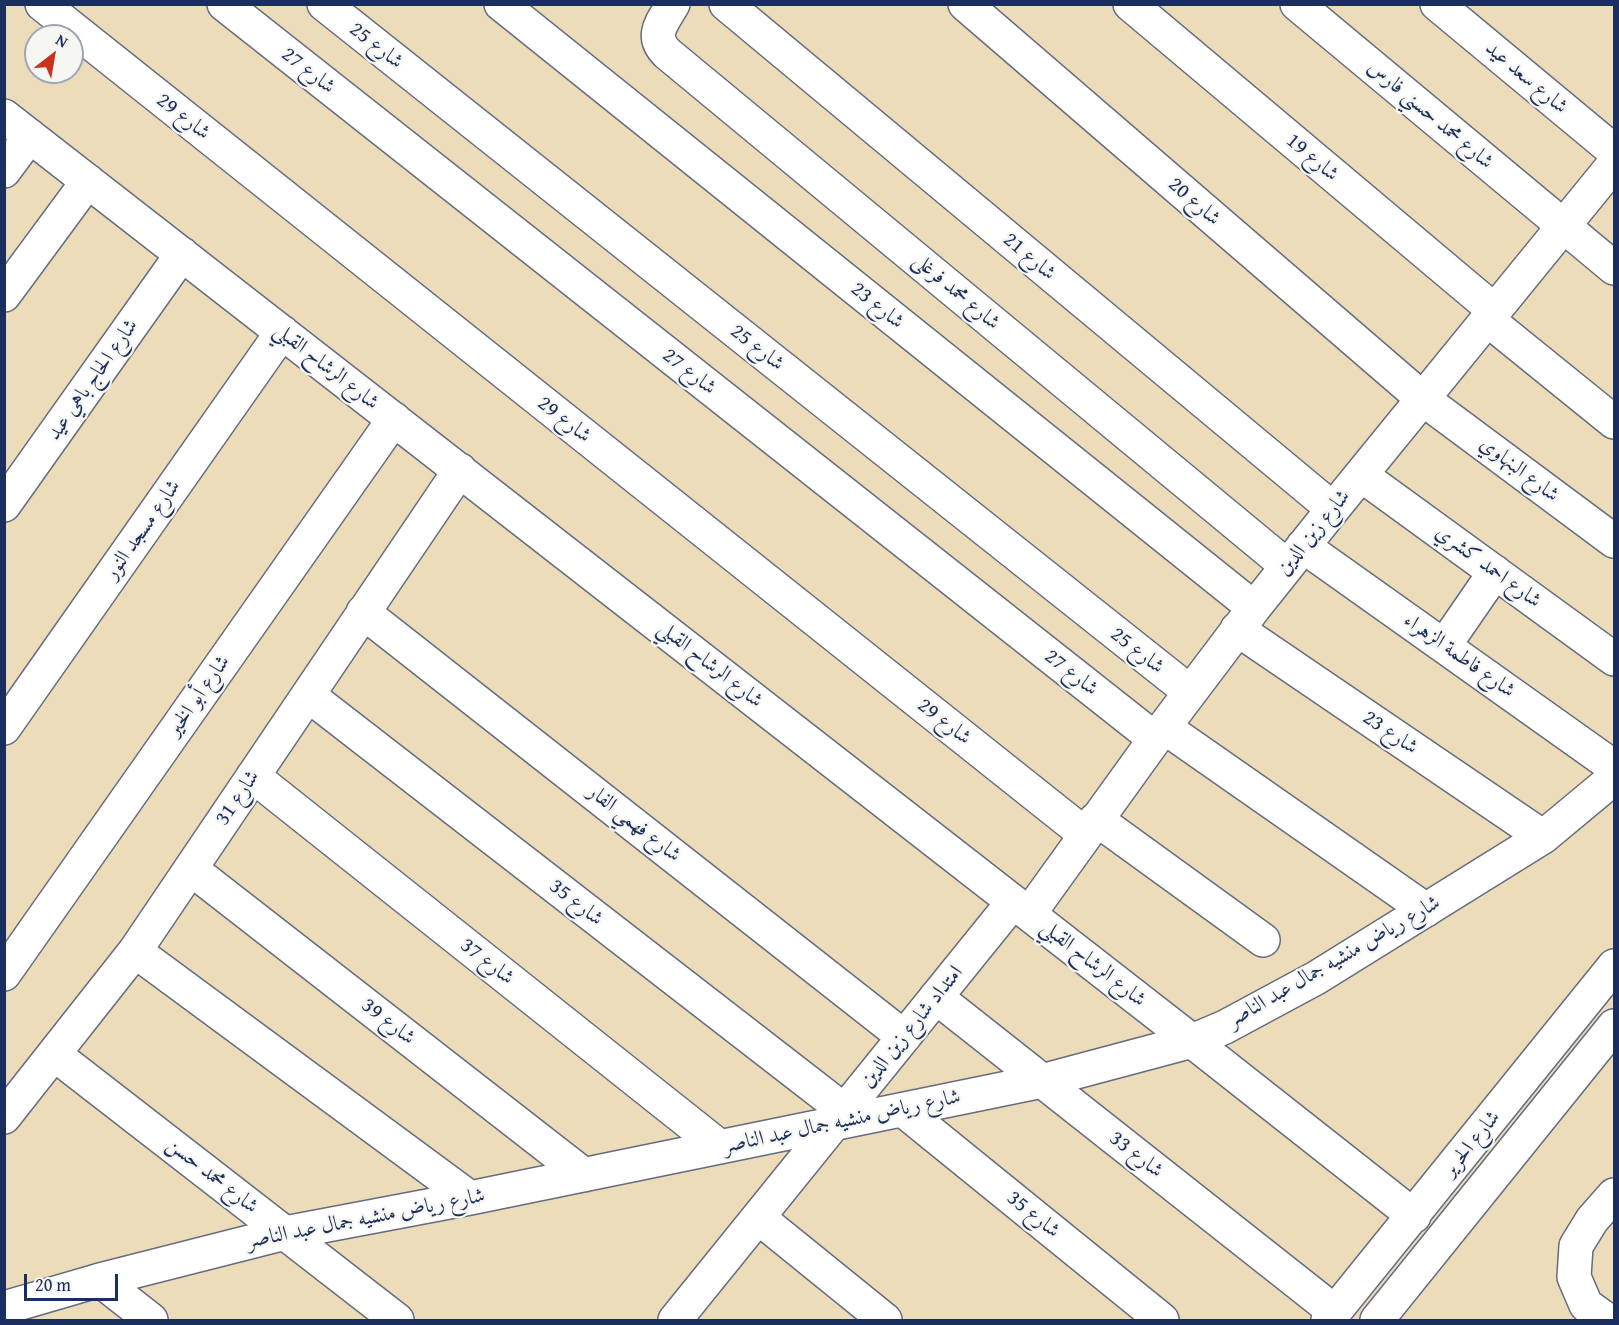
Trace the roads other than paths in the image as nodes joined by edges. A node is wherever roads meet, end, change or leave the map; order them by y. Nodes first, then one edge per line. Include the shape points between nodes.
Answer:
1 (42, 4) edge
2 (224, 4) edge
3 (324, 4) edge
4 (501, 4) edge
5 (673, 4) edge
6 (726, 4) edge
7 (965, 4) edge
8 (1130, 4) edge
9 (1297, 4) edge
10 (1437, 4) edge
11 (4, 116) edge
12 (30, 136) junction
13 (1614, 151) edge
14 (1614, 164) edge
15 (4, 171) edge
16 (88, 181) junction
17 (1563, 226) junction
18 (182, 254) junction
19 (1614, 268) edge
20 (4, 295) edge
21 (1491, 315) junction
22 (282, 332) junction
23 (1423, 399) junction
24 (393, 419) junction
25 (1614, 422) edge
26 (459, 470) junction
27 (1361, 475) junction
28 (4, 505) edge
29 (1333, 509) junction
30 (1614, 541) edge
31 (1295, 556) junction
32 (1495, 572) junction
33 (363, 612) junction
34 (1246, 619) junction
35 (1444, 646) junction
36 (1614, 659) edge
37 (1190, 692) junction
38 (308, 695) junction
39 (4, 728) edge
40 (1159, 733) junction
41 (1614, 767) edge
42 (253, 777) junction
43 (1614, 778) edge
44 (1091, 827) junction
45 (1543, 837) junction
46 (191, 869) junction
47 (1021, 908) junction
48 (1426, 910) junction
49 (1263, 940) dead end
50 (135, 951) junction
51 (1614, 966) edge
52 (4, 974) edge
53 (936, 997) junction
54 (1614, 1026) edge
55 (904, 1037) junction
56 (1192, 1041) junction
57 (54, 1054) junction
58 (1042, 1081) junction
59 (903, 1110) junction
60 (4, 1117) edge
61 (839, 1117) junction
62 (720, 1147) junction
63 (584, 1175) junction
64 (1614, 1195) edge
65 (470, 1198) junction
66 (1414, 1216) junction
67 (759, 1218) junction
68 (1603, 1219) edge
69 (285, 1233) junction
70 (100, 1280) junction
71 (4, 1308) edge
72 (1332, 1316) edge
73 (151, 1320) edge
74 (397, 1320) edge
75 (675, 1320) edge
76 (885, 1320) edge
77 (1162, 1320) edge
78 (1377, 1320) edge
79 (1607, 1320) edge

1 - 44 street, شارع 29
2 - 40 street, شارع 27
3 - 37 street, شارع 25
4 - 34 street, شارع 23
5 - 31 street, شارع محمد فرغلى via 659,29 658,39 668,54
6 - 29 street, شارع 21
7 - 23 street, شارع 20
8 - 21 street, شارع 19
9 - 17 street, شارع محمد حسني فارس
10 - 13 street, شارع سعد عيد
11 - 12 street, شارع الرشاح القبلي
12 - 15 street
12 - 16 street, شارع الرشاح القبلي
14 - 17 street, شارع زين الدين
16 - 18 street, شارع الرشاح القبلي
16 - 20 street
17 - 19 street, شارع محمد حسني فارس
17 - 21 street, شارع زين الدين
18 - 22 street, شارع الرشاح القبلي
18 - 28 street, شارع الحاج باهي عيد
21 - 23 street, شارع زين الدين
21 - 25 street, شارع 19
22 - 24 street, شارع الرشاح القبلي
22 - 39 street, شارع مسجد النور
23 - 27 street, شارع زين الدين
23 - 30 street, شارع البنهاوي
24 - 26 street, شارع الرشاح القبلي
24 - 52 street, شارع أبو الخير
26 - 33 street, شارع 31
26 - 47 street, شارع الرشاح القبلي
27 - 29 street, شارع زين الدين
27 - 32 street, شارع احمد كشري
29 - 31 street, شارع زين الدين
31 - 34 street, شارع زين الدين
31 - 35 street, شارع فاطمة الزهراء
32 - 35 street
32 - 36 street, شارع احمد كشري
33 - 38 street, شارع 31
33 - 55 street, شارع فهمي الفار
34 - 37 street, شارع زين الدين
34 - 45 street, شارع 23
35 - 41 street, شارع فاطمة الزهراء
37 - 40 street, شارع زين الدين
38 - 42 street, شارع 31
38 - 61 street, شارع 35
40 - 44 street, شارع زين الدين
40 - 48 street, شارع 27
42 - 46 street, شارع 31
42 - 62 street, شارع 37
43 - 45 street, شارع رياض منشيه جمال عبد الناصر
44 - 47 street, شارع زين الدين
44 - 49 street, شارع 29
45 - 48 street, شارع رياض منشيه جمال عبد الناصر
46 - 50 street, شارع 31
46 - 63 street, شارع 39
47 - 53 street, امتداد شارع زين الدين
47 - 56 street, شارع الرشاح القبلي
48 - 56 street, شارع رياض منشيه جمال عبد الناصر via 1316,978
50 - 57 street, شارع 31
50 - 65 street
51 - 66 street, شارع الحرير
53 - 55 street, امتداد شارع زين الدين
53 - 58 street, شارع 33
54 - 78 street, شارع الحرير
55 - 61 street, امتداد شارع زين الدين
56 - 58 street, شارع رياض منشيه جمال عبد الناصر
56 - 66 street, شارع الرشاح القبلي
57 - 60 street, شارع 31
57 - 69 street, شارع محمد حسن
58 - 59 street, شارع رياض منشيه جمال عبد الناصر
58 - 72 street, شارع 33
59 - 61 street, شارع رياض منشيه جمال عبد الناصر
59 - 77 street, شارع 35
61 - 62 street, شارع رياض منشيه جمال عبد الناصر
61 - 67 street, امتداد شارع زين الدين
62 - 63 street, شارع رياض منشيه جمال عبد الناصر
63 - 65 street, شارع رياض منشيه جمال عبد الناصر
64 - 68 street
65 - 69 street, شارع رياض منشيه جمال عبد الناصر
66 - 72 street, شارع الحرير
67 - 75 street, امتداد شارع زين الدين
67 - 76 street
68 - 79 street via 1576,1246 1574,1277 1586,1305
69 - 70 street, شارع رياض منشيه جمال عبد الناصر
69 - 74 street, شارع محمد حسن
70 - 71 street, شارع رياض منشيه جمال عبد الناصر
70 - 73 street

